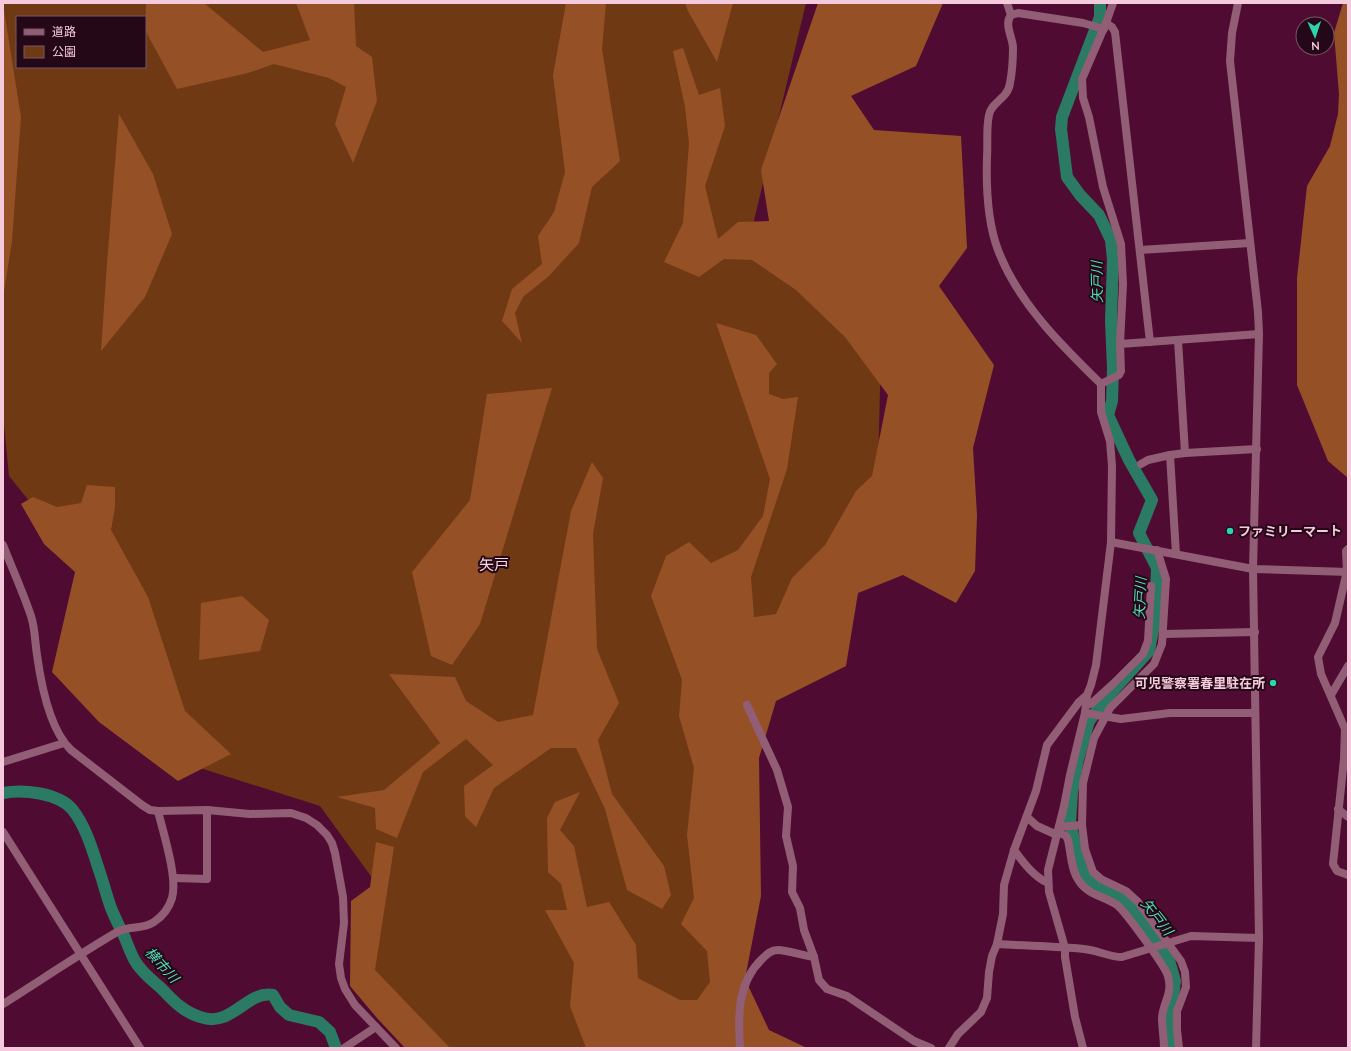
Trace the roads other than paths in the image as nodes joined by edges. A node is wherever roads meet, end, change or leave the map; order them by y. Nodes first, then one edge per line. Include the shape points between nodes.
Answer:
1 (1007, 3) edge
2 (1113, 3) edge
3 (1238, 3) edge
4 (1011, 15) junction
5 (1105, 26) junction
6 (1250, 243) junction
7 (1140, 250) junction
8 (1259, 334) junction
9 (1178, 340) junction
10 (1150, 342) junction
11 (1120, 344) junction
12 (1101, 384) junction
13 (1257, 449) junction
14 (1185, 453) junction
15 (1170, 455) junction
16 (1141, 464) dead end
17 (1111, 542) junction
18 (3, 545) edge
19 (1348, 549) edge
20 (1157, 550) junction
21 (1176, 554) junction
22 (1253, 569) junction
23 (1348, 571) edge
24 (1151, 586) dead end
25 (1255, 632) junction
26 (1164, 634) junction
27 (1348, 666) edge
28 (1331, 695) junction
29 (1087, 699) junction
30 (747, 705) dead end
31 (1085, 713) junction
32 (1255, 713) junction
33 (1106, 718) junction
34 (1347, 727) edge
35 (64, 743) junction
36 (1346, 761) edge
37 (3, 762) edge
38 (1338, 809) junction
39 (207, 810) junction
40 (158, 811) junction
41 (1027, 817) junction
42 (1348, 817) edge
43 (1082, 825) junction
44 (1058, 831) junction
45 (3, 832) edge
46 (1014, 850) junction
47 (1348, 875) edge
48 (174, 878) junction
49 (1048, 883) junction
50 (1259, 938) junction
51 (1169, 943) junction
52 (997, 944) junction
53 (1064, 948) junction
54 (1151, 948) junction
55 (81, 954) junction
56 (814, 957) junction
57 (3, 1004) edge
58 (376, 1027) junction
59 (140, 1048) edge
60 (344, 1048) edge
61 (396, 1048) edge
62 (740, 1048) edge
63 (931, 1048) edge
64 (945, 1048) edge
65 (949, 1048) edge
66 (1083, 1048) edge
67 (1164, 1048) edge
68 (1179, 1048) edge
69 (1256, 1048) edge

1 - 4 street
2 - 5 street
3 - 6 street via 1230,61
4 - 5 street via 1018,13
4 - 12 street via 1008,19 1013,46 1010,85 1003,98 992,106 986,136 986,182 997,250 1027,303
5 - 7 street via 1112,27 1115,32
5 - 11 street via 1082,79 1083,98 1103,187 1121,244 1123,284
6 - 7 street
6 - 8 street
7 - 10 street
8 - 9 street
8 - 13 street
9 - 10 street
9 - 14 street
10 - 11 street
11 - 12 street via 1121,371 1119,375
12 - 17 street via 1101,412 1110,441 1112,466
13 - 14 street
13 - 22 street
14 - 15 street
15 - 16 street
15 - 21 street
17 - 20 street
17 - 29 street via 1096,665
18 - 35 street via 31,616 50,715
19 - 23 street
20 - 21 street
20 - 26 street via 1166,579
21 - 22 street
22 - 23 street
22 - 25 street
23 - 28 street via 1335,623 1318,657 1321,674
24 - 29 street via 1148,641 1143,654 1091,704
25 - 26 street
25 - 32 street
26 - 33 street via 1154,664 1114,704
27 - 28 street
28 - 34 street
29 - 31 street
29 - 41 street via 1079,702 1047,745
30 - 56 street via 777,770 788,807 786,836 793,866 792,892 800,908 804,930
31 - 33 street
31 - 44 street
32 - 33 street
32 - 50 street
33 - 43 street via 1094,738 1083,783
34 - 36 street
35 - 37 street
35 - 40 street via 142,805
36 - 38 street
38 - 42 street
38 - 47 street via 1332,864 1337,871
39 - 40 street
39 - 48 street via 206,879
39 - 58 street via 250,814 291,813 306,818 327,835 335,853 344,909 339,964 341,978 349,997
40 - 48 street
41 - 44 street via 1037,826
41 - 46 street
43 - 44 street
43 - 51 street via 1085,849 1093,872 1101,879 1126,891 1138,902
44 - 49 street via 1048,870
44 - 54 street via 1068,840 1076,876 1085,889 1122,908
45 - 55 street
46 - 49 street via 1031,870
46 - 52 street via 1004,885 1003,914
48 - 55 street via 172,898 166,911 154,922 147,926 116,932
49 - 53 street
50 - 51 street via 1191,936
50 - 69 street
51 - 54 street
51 - 68 street via 1185,972 1186,987 1177,1011
52 - 53 street
52 - 65 street via 989,972 987,998 981,1012 958,1034
53 - 54 street via 1097,950 1111,957 1122,957
53 - 66 street via 1075,1017
54 - 67 street via 1168,975 1170,992 1162,1017
55 - 57 street
55 - 59 street
56 - 62 street via 778,950 770,952 756,964 741,996
56 - 63 street via 819,980 827,989 847,996 914,1040
58 - 60 street
58 - 61 street
64 - 65 street

